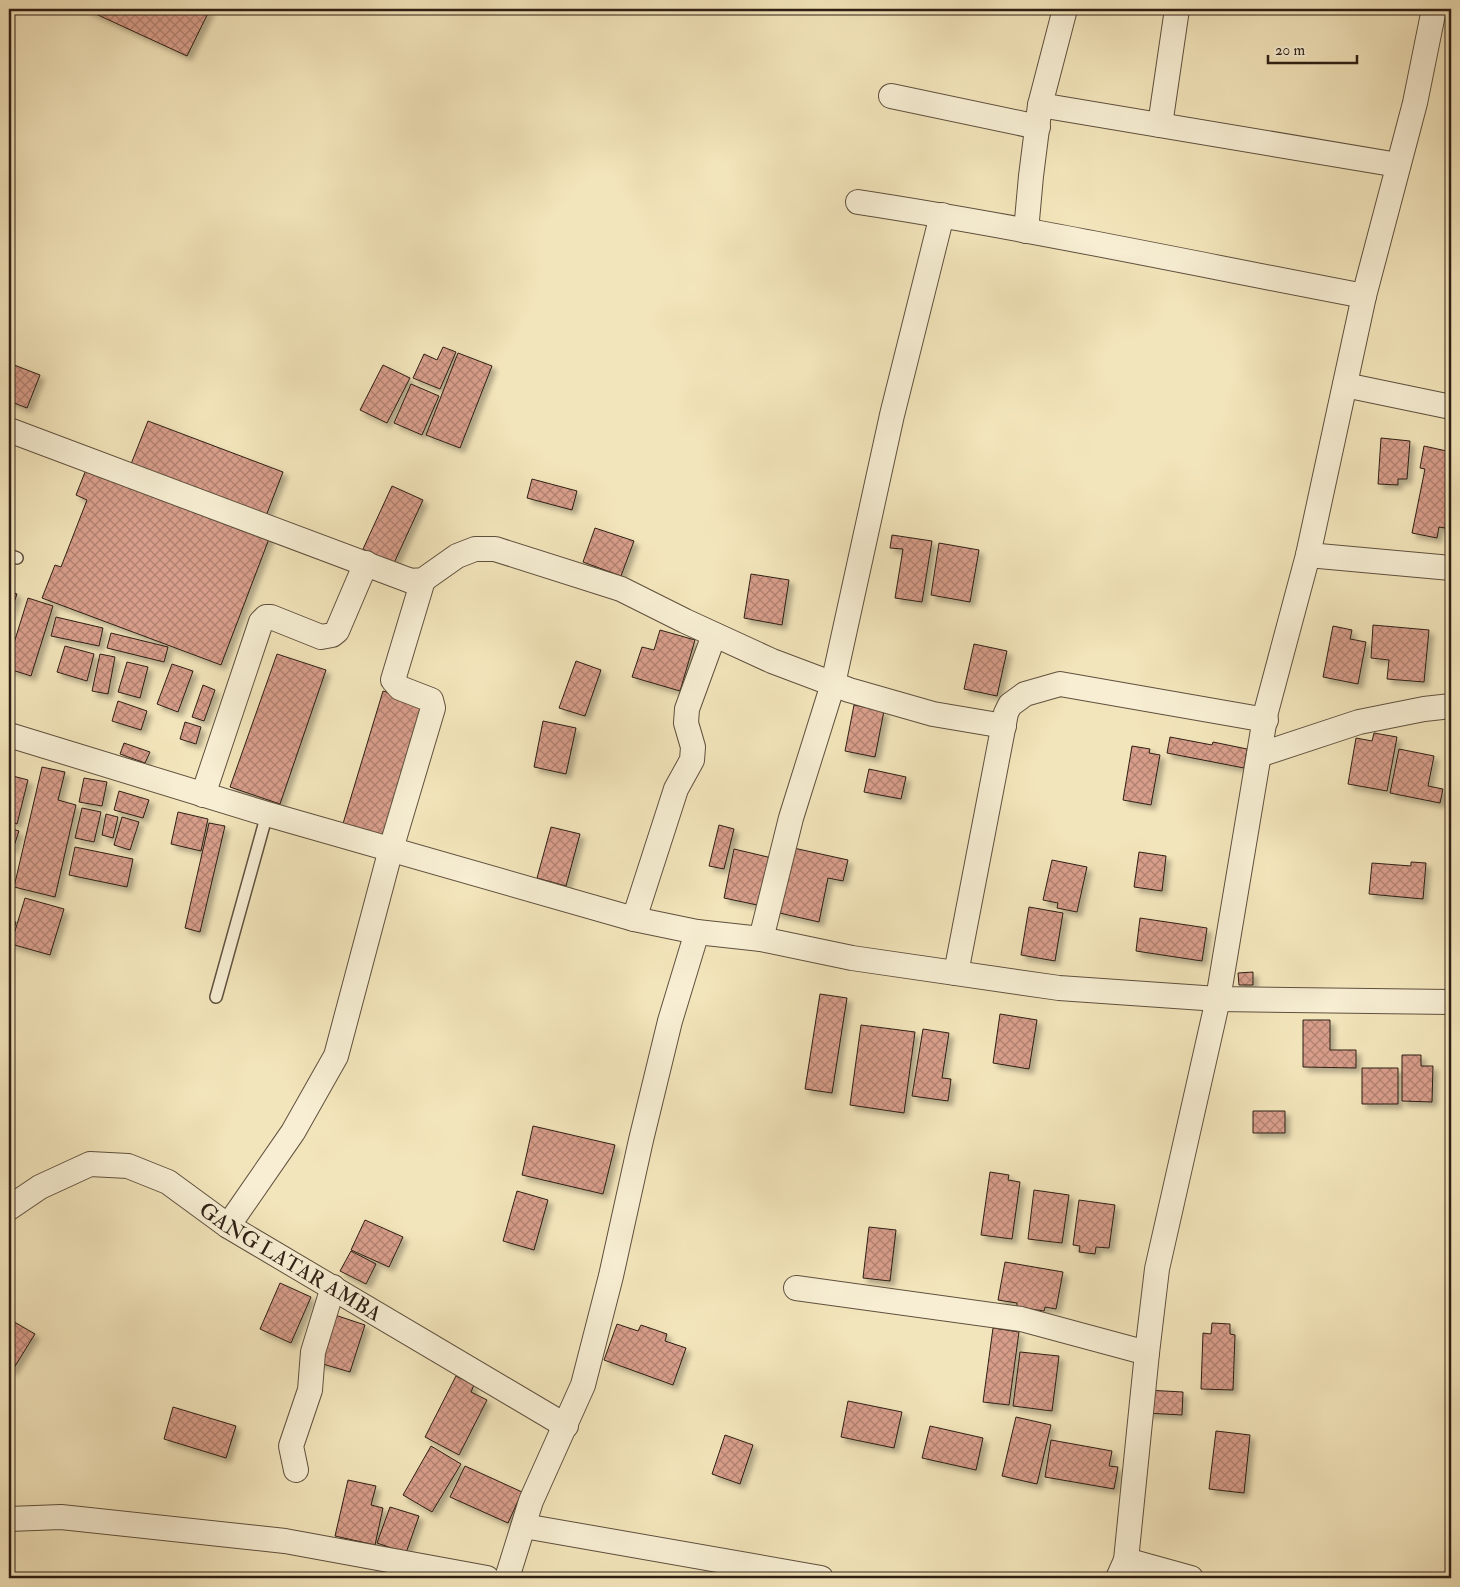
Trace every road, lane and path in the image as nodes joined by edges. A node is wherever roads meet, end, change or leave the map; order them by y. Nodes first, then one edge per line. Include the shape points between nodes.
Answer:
1 (1064, 9) edge
2 (1177, 9) edge
3 (1434, 9) edge
4 (891, 96) dead end
5 (1039, 116) junction
6 (1160, 125) junction
7 (1398, 166) junction
8 (858, 202) dead end
9 (942, 215) junction
10 (1026, 231) junction
11 (1364, 296) junction
12 (1345, 385) junction
13 (1451, 407) edge
14 (9, 430) edge
15 (1308, 555) junction
16 (366, 563) junction
17 (1451, 568) edge
18 (423, 580) junction
19 (714, 635) junction
20 (833, 684) junction
21 (1451, 706) edge
22 (1266, 720) junction
23 (1004, 726) junction
24 (9, 735) edge
25 (1259, 755) junction
26 (204, 795) junction
27 (267, 814) junction
28 (392, 850) junction
29 (634, 919) junction
30 (697, 932) junction
31 (761, 939) junction
32 (956, 973) junction
33 (216, 997) dead end
34 (1218, 999) junction
35 (1451, 1002) edge
36 (9, 1208) edge
37 (228, 1226) junction
38 (333, 1287) junction
39 (796, 1288) dead end
40 (1146, 1353) junction
41 (566, 1426) junction
42 (296, 1470) dead end
43 (9, 1519) edge
44 (524, 1526) junction
45 (1122, 1569) edge
46 (487, 1578) edge
47 (507, 1578) edge
48 (820, 1578) edge
49 (1192, 1578) edge

1 - 5 street
2 - 6 street
3 - 7 street
4 - 5 street
5 - 6 street
5 - 10 street
6 - 7 street
7 - 11 street
8 - 9 street
9 - 10 street
9 - 20 street via 892,415
10 - 11 street
11 - 12 street
12 - 13 street
12 - 15 street
14 - 16 street
15 - 17 street
15 - 22 street
16 - 18 street via 411,581
16 - 26 street via 337,631 332,635 321,637 271,617 261,622
18 - 19 street via 457,556 475,549 495,549 621,589
18 - 28 street via 393,680 400,688 431,700 433,708
19 - 20 street
19 - 29 street via 687,709 692,760 676,788
20 - 23 street via 933,714
20 - 31 street via 791,818
21 - 25 street via 1359,722
22 - 23 street via 1060,684 1024,694 1010,705
22 - 25 street
23 - 32 street
24 - 26 street
25 - 34 street
26 - 27 street
27 - 28 street
27 - 33 lane
28 - 29 street
28 - 37 street via 336,1056 293,1132
29 - 30 street
30 - 31 street
30 - 41 street via 670,1021 583,1385
31 - 32 street via 852,958
32 - 34 street via 1059,988
34 - 35 street
34 - 40 street via 1157,1269
36 - 37 street, GANG LATAR AMBA via 40,1187 90,1164 128,1166 168,1182
37 - 38 street, GANG LATAR AMBA
38 - 41 street, GANG LATAR AMBA
38 - 42 street via 313,1352 310,1390 291,1446
39 - 40 street via 1021,1319
40 - 45 street
41 - 44 street
43 - 46 street via 61,1517 285,1541
44 - 47 street
44 - 48 street
45 - 49 street

